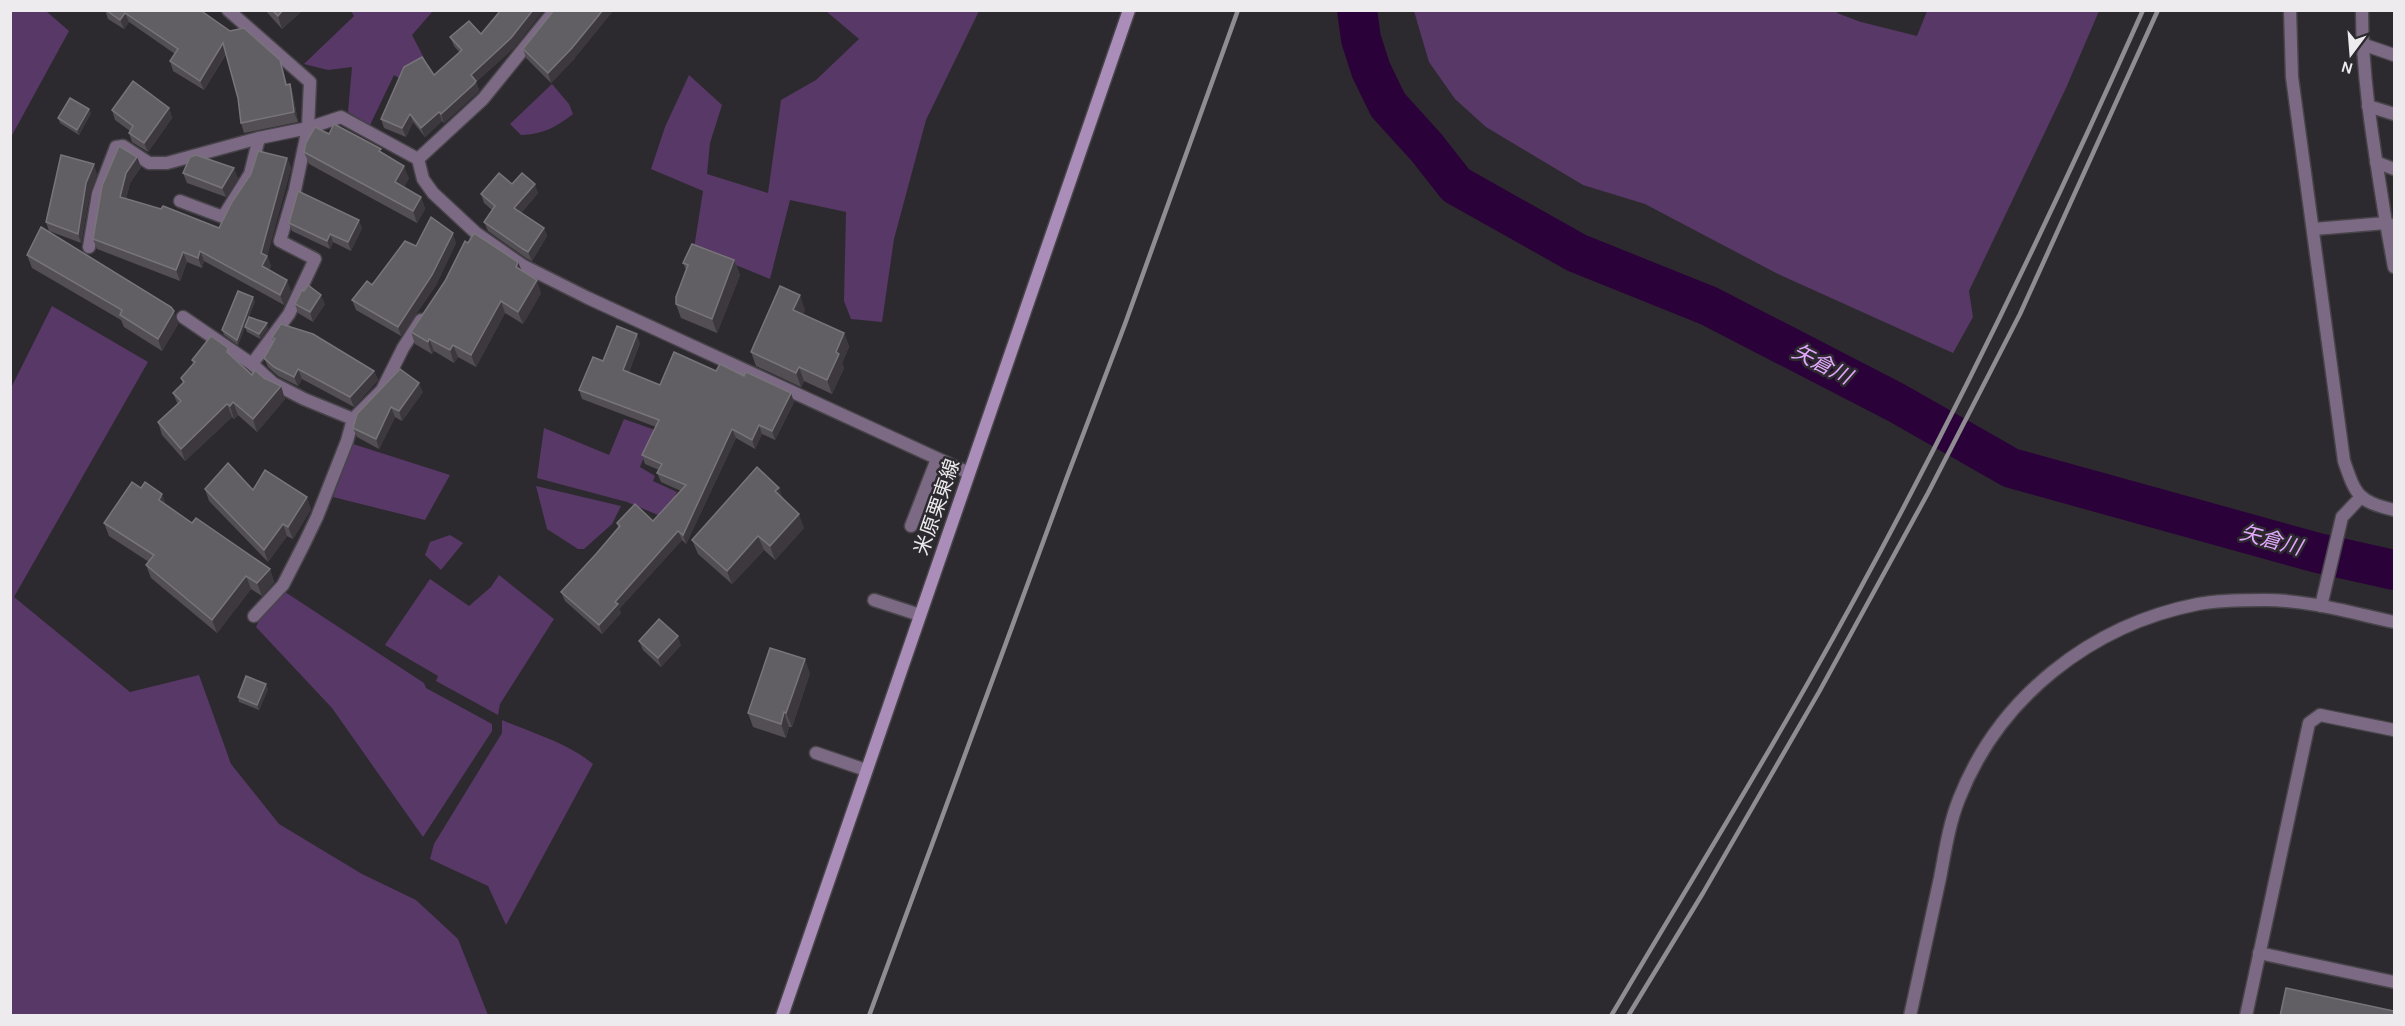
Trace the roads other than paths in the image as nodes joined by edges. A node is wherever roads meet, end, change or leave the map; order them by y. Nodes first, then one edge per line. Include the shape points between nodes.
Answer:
1 (228, 10) edge
2 (555, 10) edge
3 (1129, 10) edge
4 (2290, 10) edge
5 (2362, 10) edge
6 (2362, 44) junction
7 (2394, 55) edge
8 (2368, 106) junction
9 (2394, 114) edge
10 (308, 128) junction
11 (259, 138) junction
12 (418, 159) junction
13 (2376, 162) junction
14 (2394, 169) edge
15 (180, 201) dead end
16 (2390, 224) edge
17 (2314, 229) junction
18 (476, 233) junction
19 (464, 246) edge
20 (89, 247) dead end
21 (2394, 267) edge
22 (430, 308) edge
23 (183, 317) dead end
24 (252, 364) junction
25 (353, 419) junction
26 (937, 459) junction
27 (969, 474) junction
28 (2360, 498) junction
29 (2394, 510) edge
30 (911, 526) dead end
31 (874, 600) dead end
32 (2323, 600) junction
33 (920, 615) junction
34 (254, 616) dead end
35 (2394, 622) edge
36 (2394, 730) edge
37 (816, 753) dead end
38 (866, 770) junction
39 (2259, 953) junction
40 (2394, 982) edge
41 (782, 1016) edge
42 (1910, 1016) edge
43 (2246, 1016) edge

1 - 10 street via 310,82
2 - 12 street via 483,99
3 - 27 main road, 米原栗東線
4 - 17 street via 2292,77
5 - 6 street
6 - 7 street
6 - 8 street
8 - 9 street
8 - 13 street
10 - 11 street
10 - 12 street via 341,117
10 - 24 street via 280,241 315,259 289,314
11 - 15 street via 250,174 223,217
11 - 20 street via 167,164 149,163 123,146 116,147 98,194
12 - 18 street via 423,179 433,193
13 - 14 street
13 - 16 street
16 - 17 street
16 - 21 street
17 - 28 street via 2344,461
18 - 19 street
18 - 26 street via 522,265 588,298
22 - 25 street via 403,348 382,390
23 - 24 street
24 - 25 street via 273,383
25 - 34 street via 348,441 304,544 283,585
26 - 27 street
26 - 30 street
27 - 33 main road, 米原栗東線
28 - 29 street
28 - 32 street via 2342,517
31 - 33 street
32 - 35 street
32 - 42 street via 2199,604 2153,616 2112,633 2039,681 2007,716 1978,759 1959,800
33 - 38 main road, 米原栗東線
36 - 39 street via 2320,715 2309,723
37 - 38 street
38 - 41 main road, 米原栗東線
39 - 40 street
39 - 43 street

